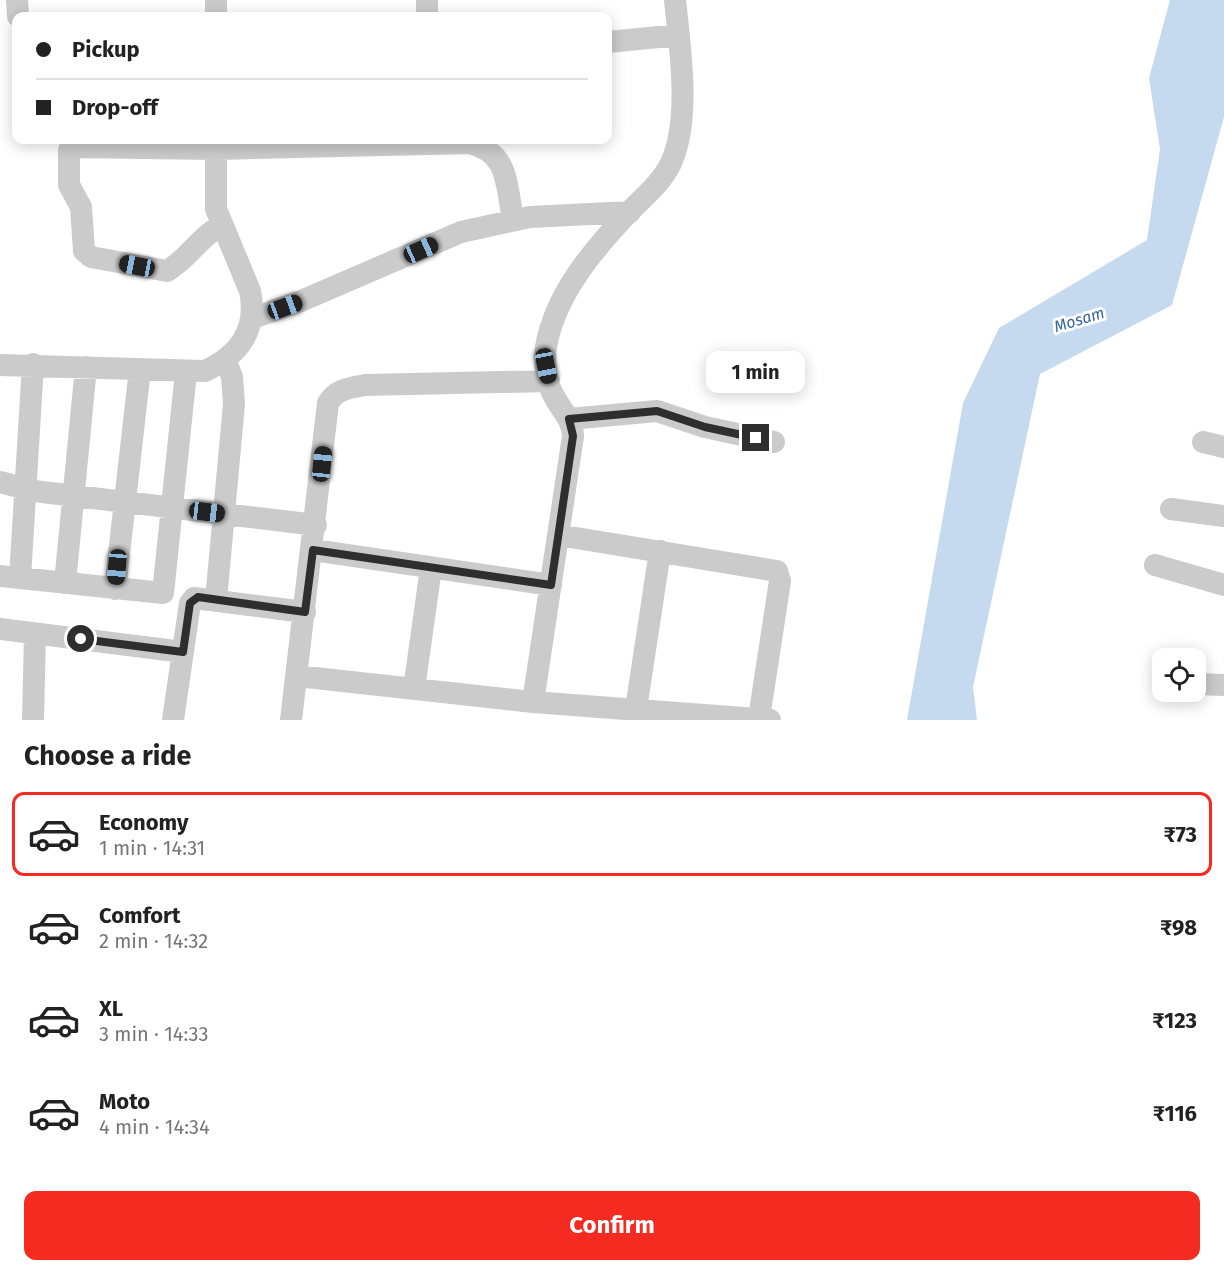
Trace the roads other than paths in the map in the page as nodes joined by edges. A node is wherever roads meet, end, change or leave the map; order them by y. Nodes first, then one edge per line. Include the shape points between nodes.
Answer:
1 (675, 0) edge
2 (678, 35) junction
3 (612, 42) edge
4 (216, 144) edge
5 (472, 144) edge
6 (630, 212) junction
7 (513, 220) junction
8 (222, 225) junction
9 (253, 318) junction
10 (225, 359) junction
11 (33, 364) junction
12 (0, 365) edge
13 (86, 367) junction
14 (140, 369) junction
15 (186, 372) junction
16 (549, 381) junction
17 (569, 419) junction
18 (774, 442) dead end
19 (0, 482) edge
20 (26, 489) junction
21 (75, 496) junction
22 (124, 502) junction
23 (172, 508) junction
24 (1171, 509) dead end
25 (224, 514) junction
26 (1224, 516) edge
27 (316, 525) junction
28 (558, 535) junction
29 (313, 550) junction
30 (660, 551) junction
31 (1155, 565) dead end
32 (431, 568) junction
33 (10, 577) edge
34 (66, 583) junction
35 (551, 585) junction
36 (1224, 585) edge
37 (116, 589) junction
38 (216, 600) junction
39 (305, 612) junction
40 (0, 629) edge
41 (35, 634) junction
42 (183, 652) junction
43 (297, 676) junction
44 (1206, 684) edge
45 (1224, 685) edge
46 (414, 689) junction
47 (533, 702) junction
48 (636, 709) junction
49 (765, 719) edge
50 (33, 720) edge
51 (173, 720) edge
52 (291, 720) edge

1 - 2 street
2 - 3 street
2 - 6 street via 680,117 674,154 660,180
4 - 8 street via 216,209
4 - 8 street via 72,147 68,153 69,185 80,205 84,251 91,257 167,271
5 - 7 street via 484,146 499,160
6 - 7 street
6 - 16 street via 582,266 558,312 546,348
7 - 9 street via 461,232
8 - 9 street via 250,291
9 - 10 street via 239,347
10 - 15 street via 205,371
10 - 25 street via 234,393
11 - 12 street
11 - 13 street
11 - 20 street
13 - 14 street
13 - 21 street
14 - 15 street
14 - 22 street
15 - 23 street
16 - 17 street via 552,394
16 - 27 street via 364,385 339,391 328,404
17 - 18 street via 657,411 705,427
17 - 28 street via 573,436
19 - 20 street
20 - 21 street
20 - 33 street
21 - 22 street
21 - 34 street
22 - 23 street
22 - 37 street
23 - 25 street
23 - 37 street via 165,591 161,594
24 - 26 street
25 - 27 street
25 - 38 street
27 - 29 street
28 - 30 street
28 - 35 street
29 - 32 street
29 - 39 street
30 - 48 street
30 - 49 street via 773,569 780,576
31 - 36 street
32 - 35 street
32 - 46 street
33 - 34 street
34 - 37 street
35 - 47 street
38 - 39 street
38 - 42 street via 198,597 190,603
39 - 43 street
40 - 41 street
41 - 42 street
41 - 50 street
42 - 51 street
43 - 46 street
43 - 52 street
44 - 45 street
46 - 47 street
47 - 48 street
48 - 49 street

